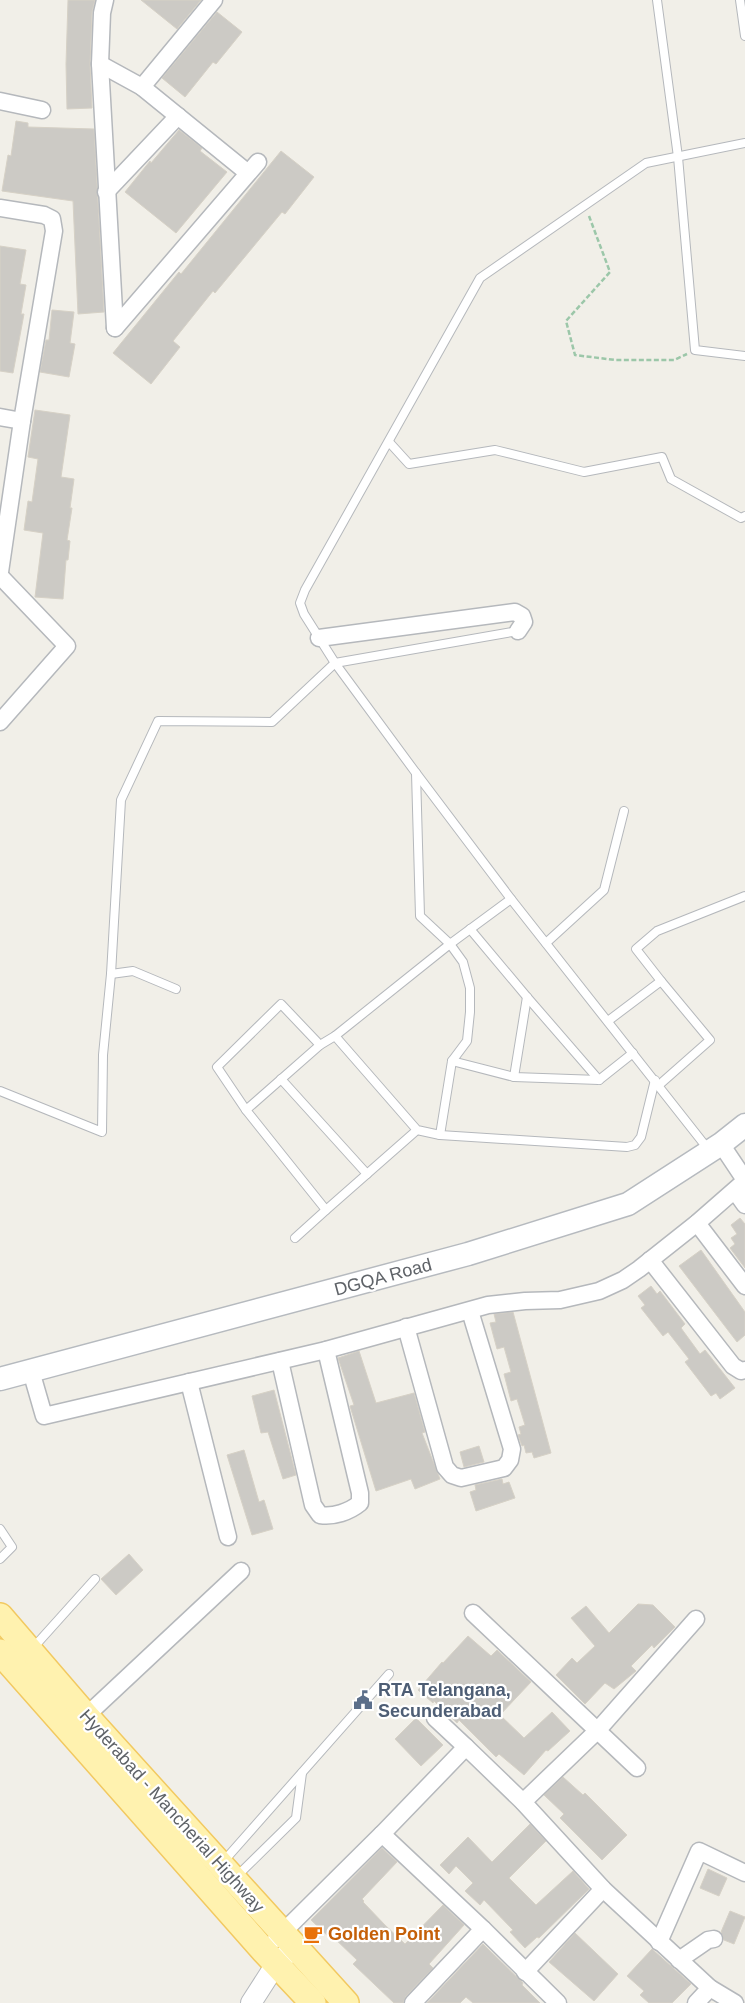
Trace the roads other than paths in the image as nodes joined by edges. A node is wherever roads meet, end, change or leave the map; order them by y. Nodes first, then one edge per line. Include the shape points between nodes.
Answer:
1 (105, 0) edge
2 (214, 0) edge
3 (658, 0) edge
4 (740, 0) edge
5 (745, 36) edge
6 (100, 64) junction
7 (142, 87) junction
8 (0, 101) edge
9 (42, 110) dead end
10 (178, 116) junction
11 (745, 143) edge
12 (678, 156) junction
13 (106, 192) junction
14 (0, 208) edge
15 (745, 356) edge
16 (0, 417) edge
17 (22, 421) junction
18 (389, 442) junction
19 (745, 516) edge
20 (0, 572) edge
21 (0, 576) edge
22 (518, 631) joint
23 (318, 638) junction
24 (335, 663) junction
25 (0, 722) edge
26 (416, 773) junction
27 (624, 811) dead end
28 (745, 896) edge
29 (511, 899) junction
30 (470, 929) junction
31 (546, 943) junction
32 (450, 944) junction
33 (112, 974) junction
34 (661, 981) junction
35 (176, 989) dead end
36 (527, 997) junction
37 (608, 1021) junction
38 (335, 1036) junction
39 (320, 1045) junction
40 (633, 1053) junction
41 (452, 1062) junction
42 (514, 1077) junction
43 (281, 1079) junction
44 (599, 1080) junction
45 (657, 1083) junction
46 (0, 1091) edge
47 (246, 1110) junction
48 (745, 1125) edge
49 (417, 1130) junction
50 (440, 1135) junction
51 (715, 1147) junction
52 (367, 1174) junction
53 (742, 1184) edge
54 (745, 1205) edge
55 (326, 1210) junction
56 (697, 1223) junction
57 (295, 1238) dead end
58 (650, 1260) junction
59 (745, 1286) edge
60 (470, 1311) junction
61 (406, 1327) junction
62 (326, 1350) junction
63 (280, 1361) junction
64 (745, 1370) edge
65 (31, 1371) junction
66 (0, 1379) edge
67 (189, 1382) junction
68 (0, 1528) edge
69 (228, 1536) dead end
70 (0, 1559) edge
71 (241, 1571) dead end
72 (95, 1580) dead end
73 (473, 1613) dead end
74 (0, 1616) edge
75 (696, 1620) dead end
76 (0, 1652) edge
77 (30, 1652) junction
78 (389, 1674) dead end
79 (86, 1716) junction
80 (435, 1718) dead end
81 (597, 1731) junction
82 (466, 1747) junction
83 (637, 1768) dead end
84 (302, 1772) junction
85 (523, 1802) junction
86 (382, 1834) junction
87 (227, 1872) junction
88 (745, 1873) edge
89 (604, 1889) junction
90 (483, 1929) junction
91 (288, 1939) junction
92 (714, 1939) dead end
93 (659, 1942) junction
94 (270, 1958) junction
95 (680, 1960) junction
96 (525, 1972) junction
97 (710, 1988) junction
98 (251, 2003) edge
99 (313, 2003) edge
100 (346, 2003) edge
101 (413, 2003) edge
102 (558, 2003) edge
103 (696, 2003) edge
104 (734, 2003) edge

1 - 6 street
2 - 7 street
3 - 12 lane
4 - 5 lane
6 - 7 street
6 - 13 street
7 - 10 street
8 - 9 street
10 - 13 street
10 - 13 street via 253,167 115,328
11 - 12 lane
12 - 15 lane via 695,350
12 - 18 lane via 646,163 480,278
14 - 17 street via 44,215 52,220 54,231
16 - 17 street
17 - 20 street
18 - 19 lane via 409,464 495,450 584,472 662,457 671,479 741,518
18 - 23 lane via 300,603
21 - 25 street via 67,646
22 - 23 street via 524,622 522,616 515,612
22 - 24 lane
23 - 24 lane
24 - 26 lane
24 - 33 lane via 272,722 158,721 120,800
26 - 29 lane
26 - 32 lane via 420,916
27 - 31 lane via 604,890
28 - 34 lane via 658,931 636,950
29 - 30 lane
29 - 31 lane
30 - 32 lane
30 - 36 lane
31 - 37 lane
32 - 38 lane
32 - 41 lane via 463,962 470,988 467,1041
33 - 35 lane via 133,971
33 - 46 lane via 103,1055 102,1132
34 - 37 lane
34 - 45 lane via 710,1040
36 - 42 lane
36 - 44 lane
37 - 40 lane
38 - 39 lane
38 - 49 lane
39 - 43 lane
39 - 47 lane via 281,1004 217,1067
40 - 44 lane
40 - 45 lane
41 - 42 lane
41 - 50 lane
42 - 44 lane
43 - 47 lane
43 - 52 lane
45 - 50 lane via 641,1137 635,1145 627,1147
45 - 51 lane
47 - 55 lane
48 - 51 main road, DGQA Road
49 - 50 lane
49 - 52 lane
51 - 53 street
51 - 65 main road, DGQA Road via 628,1204 468,1254
52 - 55 lane
53 - 54 street
53 - 56 street
55 - 57 lane
56 - 58 street
56 - 59 street
58 - 60 street via 609,1288 579,1297 504,1303
58 - 64 street via 733,1366
60 - 61 street
60 - 61 street via 512,1449 504,1468 462,1478 452,1475 444,1467
61 - 62 street
62 - 63 street
62 - 63 street via 360,1493 360,1502 352,1510 329,1516 320,1514 313,1505
63 - 67 street
65 - 66 main road, DGQA Road
65 - 67 street via 44,1416
67 - 69 street
68 - 70 lane via 12,1547
71 - 79 street
72 - 77 lane
73 - 81 street
74 - 77 main road, Hyderabad - Mancherial Highway
75 - 81 street
76 - 94 main road, Hyderabad - Mancherial Highway
77 - 79 main road, Hyderabad - Mancherial Highway
78 - 84 lane
79 - 87 main road, Hyderabad - Mancherial Highway
80 - 82 street
81 - 83 street
81 - 85 street
82 - 85 street
82 - 86 street
84 - 87 lane
84 - 87 lane via 296,1818
85 - 89 street
86 - 90 street
86 - 91 street
87 - 91 main road, Hyderabad - Mancherial Highway
88 - 93 street via 699,1851
89 - 93 street
89 - 96 street
90 - 96 street
90 - 101 street
91 - 94 street
91 - 100 main road, Hyderabad - Mancherial Highway
92 - 95 street
93 - 95 street
94 - 98 street
94 - 99 main road, Hyderabad - Mancherial Highway
95 - 97 street
96 - 102 street
97 - 103 street
97 - 104 street

